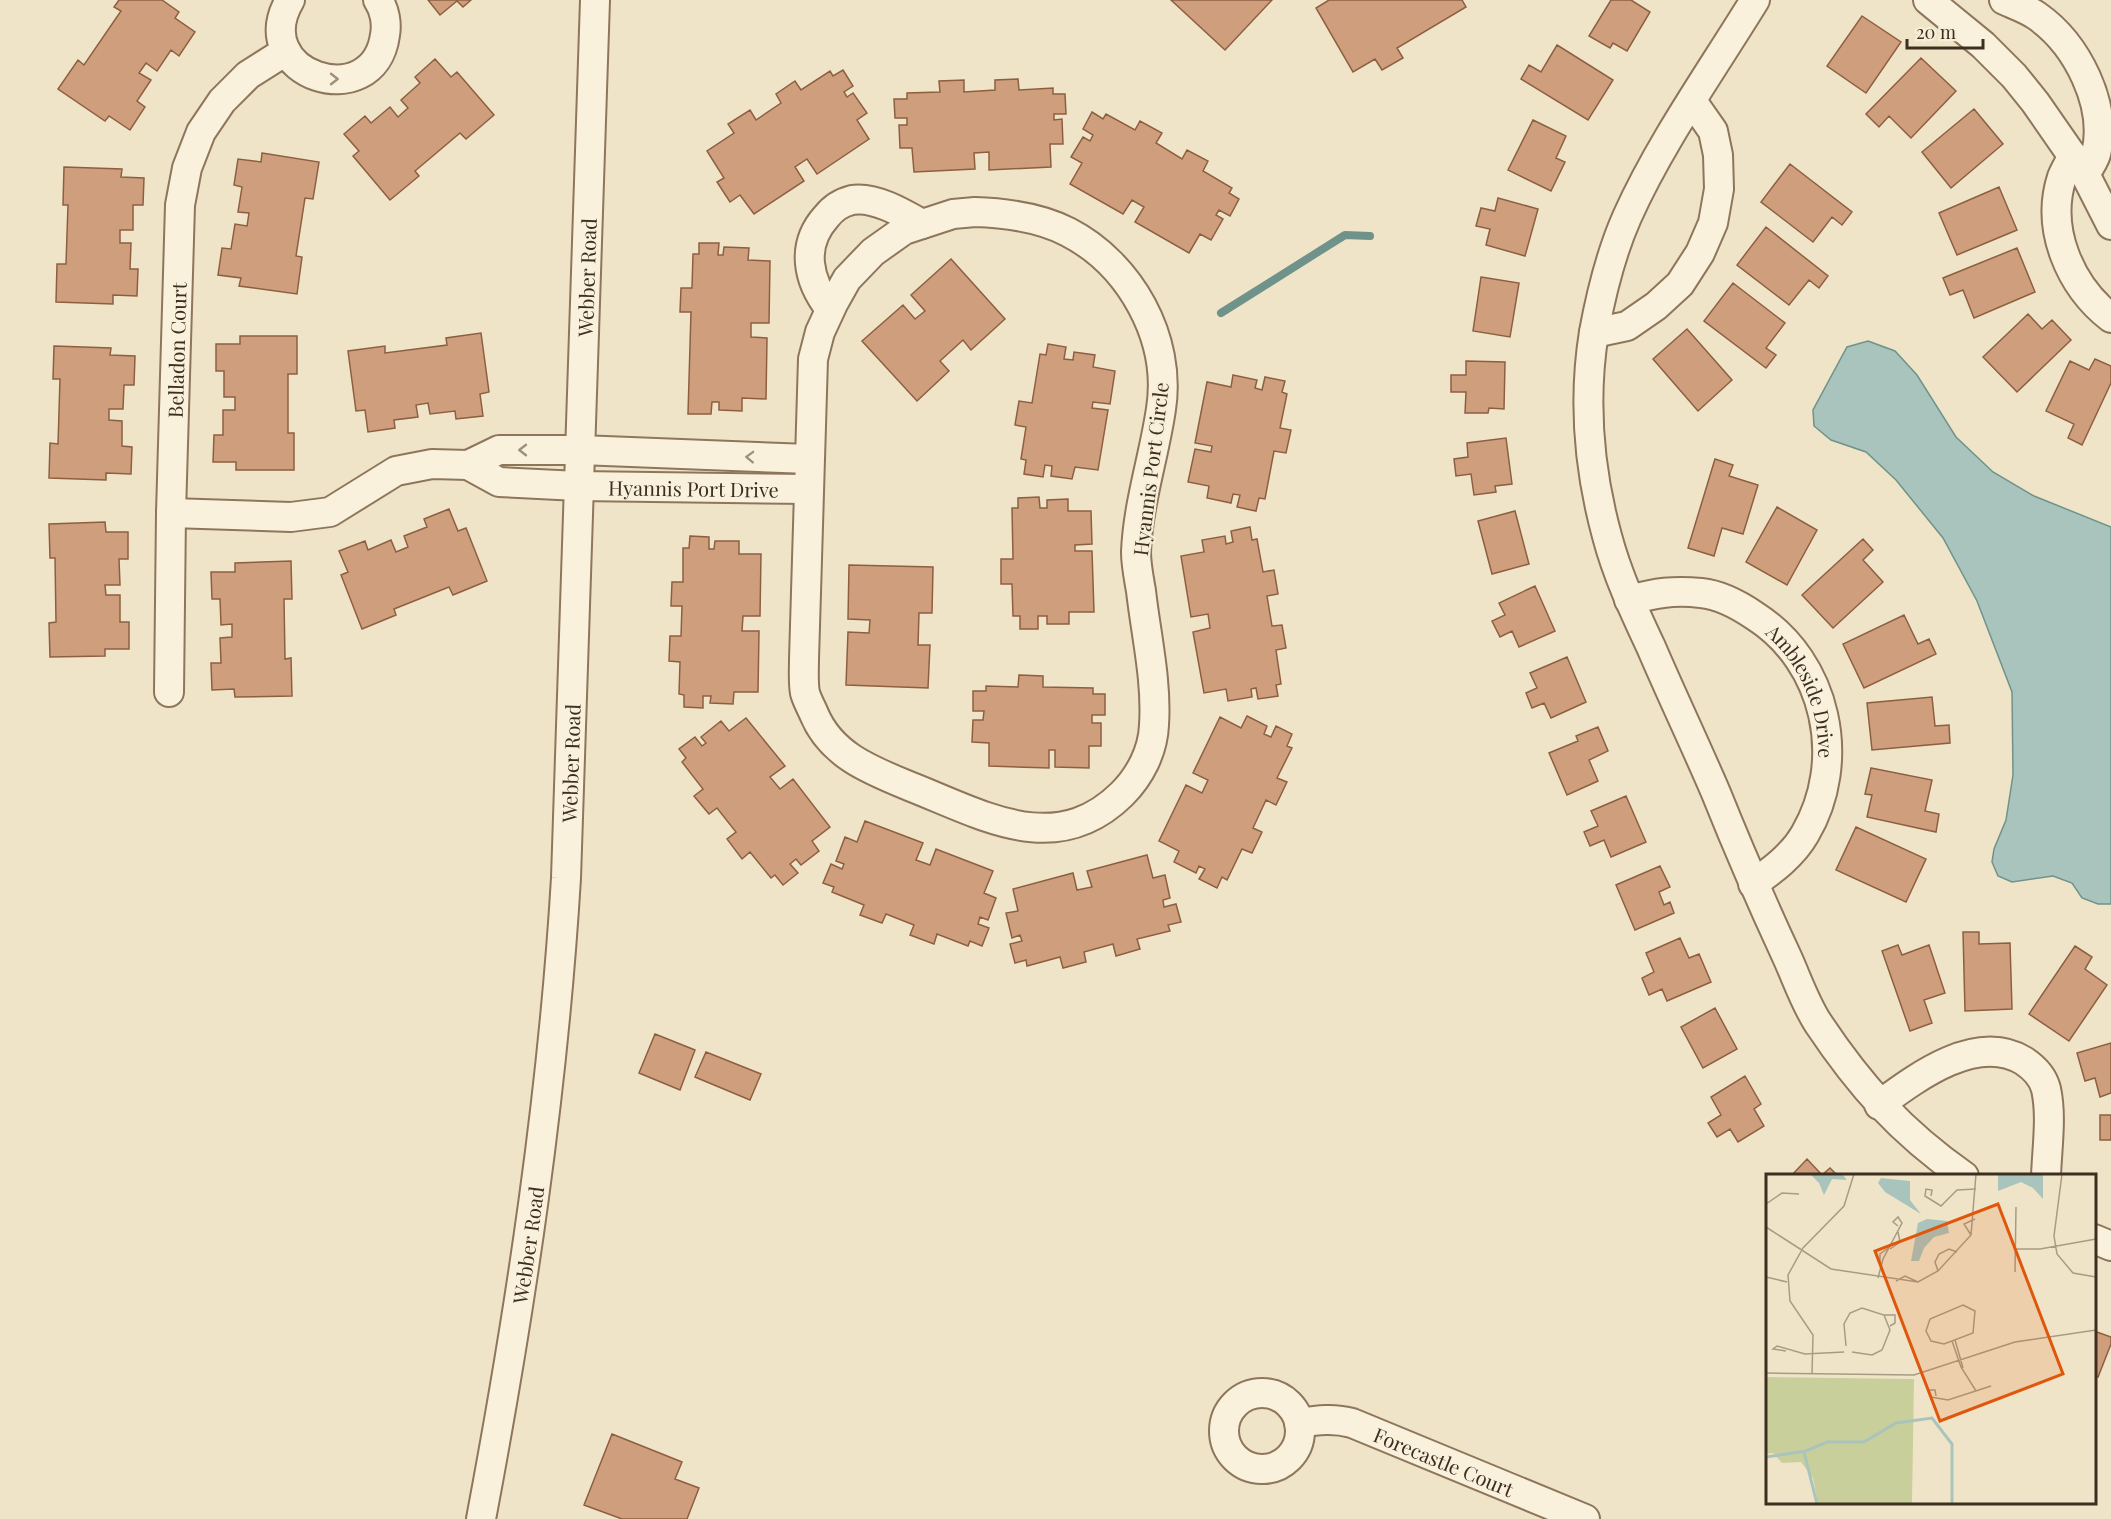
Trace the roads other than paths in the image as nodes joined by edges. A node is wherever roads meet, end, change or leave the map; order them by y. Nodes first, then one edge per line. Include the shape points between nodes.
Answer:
1 (290, 0) edge
2 (378, 0) edge
3 (595, 0) edge
4 (1755, 0) edge
5 (1928, 0) edge
6 (2004, 0) edge
7 (286, 51) junction
8 (1692, 101) junction
9 (2079, 165) junction
10 (922, 224) junction
11 (2111, 225) edge
12 (830, 309) junction
13 (2111, 318) edge
14 (1594, 333) junction
15 (580, 450) junction
16 (809, 459) junction
17 (468, 465) junction
18 (578, 486) junction
19 (808, 489) junction
20 (171, 513) junction
21 (1629, 600) junction
22 (169, 692) dead end
23 (1754, 884) junction
24 (1879, 1105) junction
25 (1961, 1174) edge
26 (2046, 1174) edge
27 (2096, 1240) edge
28 (2111, 1246) edge
29 (1299, 1423) dead end
30 (1552, 1513) edge
31 (481, 1519) edge
32 (1585, 1519) edge

1 - 7 street via 281,31
7 -> 2 street via 299,68 317,78 337,81 357,75 374,63 384,45 387,24
3 - 15 street, Webber Road
4 - 8 street
5 - 9 street via 2014,76
6 - 9 street via 2045,23 2074,55 2087,77 2095,105 2096,156
7 - 20 street, Belladon Court via 249,75 222,101 201,132 187,168 180,205
8 - 14 street via 1626,219 1606,276
8 - 14 street via 1713,131 1718,155 1719,189 1713,223 1680,284 1628,326
9 - 11 street
9 - 13 street via 2062,177 2057,225 2069,268 2080,287
10 - 12 street, Hyannis Port Circle via 904,230 873,252 847,279
10 - 12 street via 876,203 854,200 835,206 820,223 809,253 815,285
10 - 19 street, Hyannis Port Circle via 953,214 1006,213 1067,231 1112,264 1131,286 1154,334 1162,373 1162,407 1136,554 1154,726 1142,770 1128,788 1085,819 1049,829 1023,827 876,773 832,743 805,694
12 - 16 street, Hyannis Port Circle via 813,359
14 - 21 street via 1589,434 1596,491 1607,538
16 -> 15 street, Hyannis Port Drive
15 -> 17 street, Hyannis Port Drive via 500,450
15 - 18 street, Webber Road
16 - 19 street, Hyannis Port Circle
17 - 18 street, Hyannis Port Drive via 499,482
17 - 20 street via 432,464 396,471 330,512 291,517
18 - 19 street, Hyannis Port Drive
18 - 31 street, Webber Road via 566,878 557,1006 524,1266
20 - 22 street, Belladon Court
21 - 23 street
21 - 23 street, Ambleside Drive via 1661,591 1703,593 1736,603 1768,624 1807,671 1821,703 1828,736 1821,801 1805,835 1782,863
23 - 24 street via 1815,1019
24 - 25 street via 1928,1151
24 - 26 street via 1919,1076 1964,1056 1991,1051 2014,1055 2033,1067 2045,1087
27 - 28 street
29 - 30 street, Forecastle Court via 1338,1419 1353,1423
30 - 32 street, Forecastle Court

